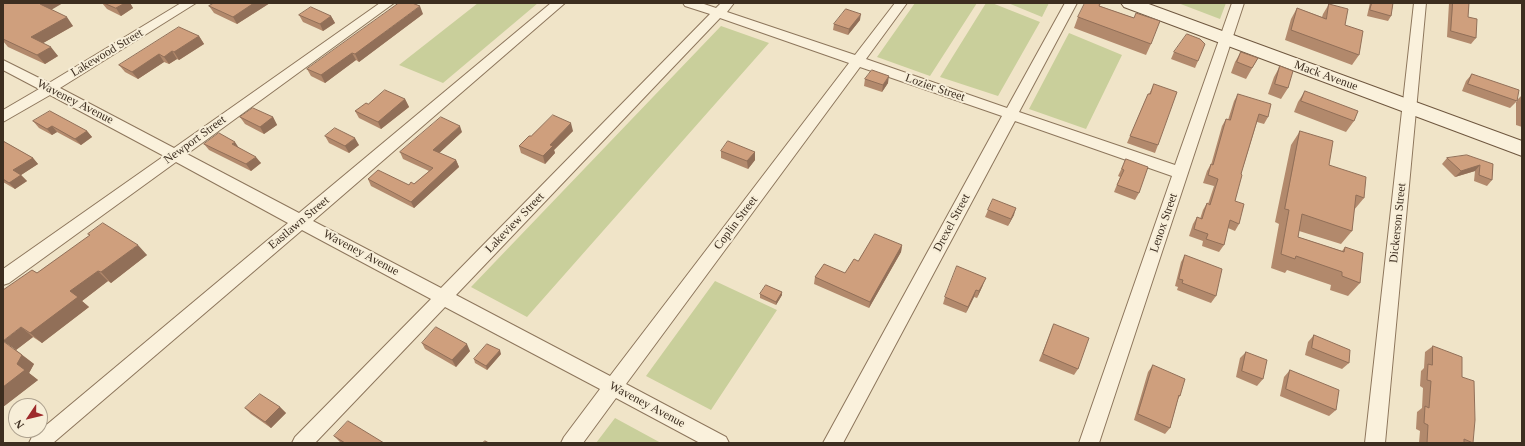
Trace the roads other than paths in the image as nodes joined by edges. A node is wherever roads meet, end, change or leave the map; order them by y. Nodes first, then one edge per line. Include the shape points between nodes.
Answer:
1 (190, 3) edge
2 (388, 3) edge
3 (559, 3) edge
4 (689, 3) edge
5 (901, 3) edge
6 (1071, 3) edge
7 (1130, 3) edge
8 (1238, 3) edge
9 (1420, 3) edge
10 (723, 8) edge
11 (1227, 39) junction
12 (857, 61) junction
13 (3, 64) edge
14 (49, 88) junction
15 (1410, 107) junction
16 (1010, 114) junction
17 (3, 117) edge
18 (1522, 148) edge
19 (175, 154) junction
20 (1181, 173) junction
21 (302, 221) junction
22 (3, 278) edge
23 (444, 297) junction
24 (613, 386) junction
25 (39, 443) edge
26 (302, 443) edge
27 (571, 443) edge
28 (719, 443) edge
29 (833, 443) edge
30 (1089, 443) edge
31 (1375, 443) edge

1 - 14 street, Lakewood Street
2 - 19 street, Newport Street
3 - 21 street, Eastlawn Street
4 - 10 street, Lozier Street
5 - 12 street, Coplin Street
6 - 16 street, Drexel Street
7 - 11 main road, Mack Avenue
8 - 11 street, Lenox Street
9 - 15 street, Dickerson Street
10 - 12 street, Lozier Street
10 - 23 street, Lakeview Street
11 - 15 main road, Mack Avenue
11 - 20 street, Lenox Street
12 - 16 street, Lozier Street
12 - 24 street, Coplin Street
13 - 14 street, Waveney Avenue
14 - 17 street, Lakewood Street
14 - 19 street, Waveney Avenue
15 - 18 main road, Mack Avenue
15 - 31 street, Dickerson Street
16 - 20 street, Lozier Street
16 - 29 street, Drexel Street
19 - 21 street, Waveney Avenue
19 - 22 street, Newport Street
20 - 30 street, Lenox Street
21 - 23 street, Waveney Avenue
21 - 25 street, Eastlawn Street
23 - 24 street, Waveney Avenue
23 - 26 street, Lakeview Street
24 - 27 street, Coplin Street
24 - 28 street, Waveney Avenue

